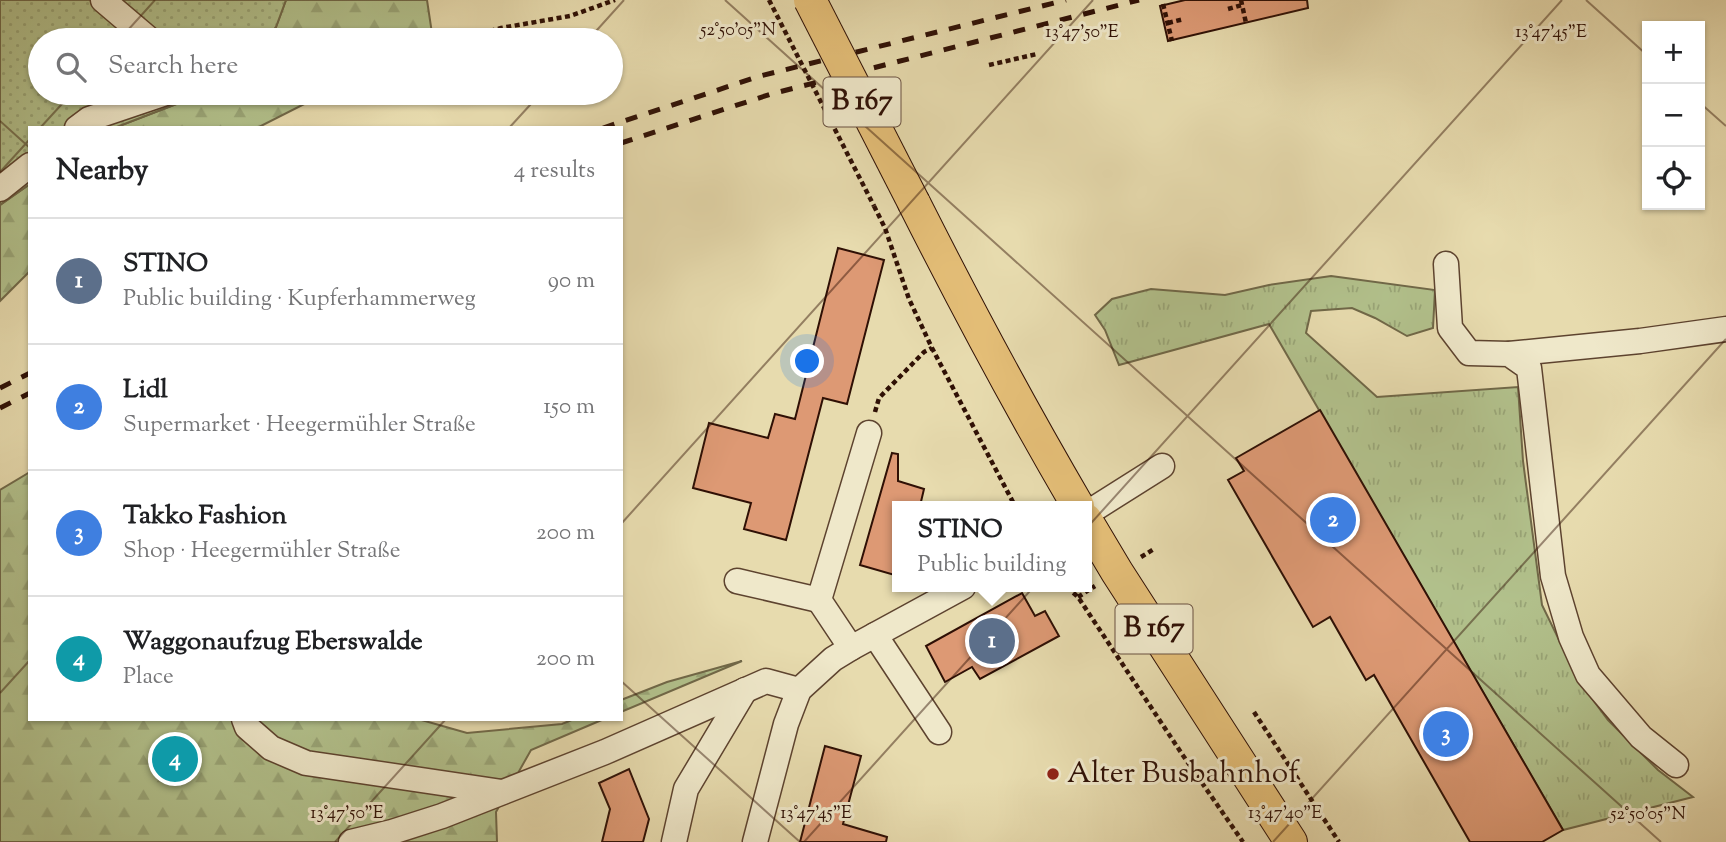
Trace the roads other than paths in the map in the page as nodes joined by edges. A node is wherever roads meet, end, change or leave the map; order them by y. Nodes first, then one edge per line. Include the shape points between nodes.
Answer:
1 (103, 0) edge
2 (810, 0) edge
3 (136, 28) edge
4 (130, 105) edge
5 (80, 126) edge
6 (28, 167) edge
7 (0, 188) edge
8 (1446, 264) dead end
9 (1726, 329) edge
10 (1509, 354) junction
11 (869, 433) dead end
12 (1162, 466) dead end
13 (1075, 501) edge
14 (1092, 511) edge
15 (1092, 529) edge
16 (737, 581) dead end
17 (954, 592) edge
18 (819, 600) junction
19 (875, 635) junction
20 (851, 648) junction
21 (745, 690) junction
22 (799, 690) junction
23 (245, 721) edge
24 (939, 732) dead end
25 (1676, 765) dead end
26 (502, 792) junction
27 (351, 842) edge
28 (674, 842) edge
29 (755, 842) edge
30 (1291, 842) edge

1 - 3 street
2 - 13 main road, B 167, bridge via 993,355
4 - 5 street
6 - 7 street
8 - 10 street via 1450,328 1469,353
9 - 10 street
10 - 25 street via 1529,368 1553,576 1571,637 1588,675 1614,707
11 - 18 street
12 - 14 street
15 - 30 main road, B 167
16 - 18 street
17 - 19 street
18 - 20 street
19 - 20 street
19 - 24 street
20 - 22 street
21 - 22 street via 766,681
21 - 26 street
21 - 28 street via 686,789
22 - 29 street
23 - 26 street via 271,748 306,763
26 - 27 street via 442,816

